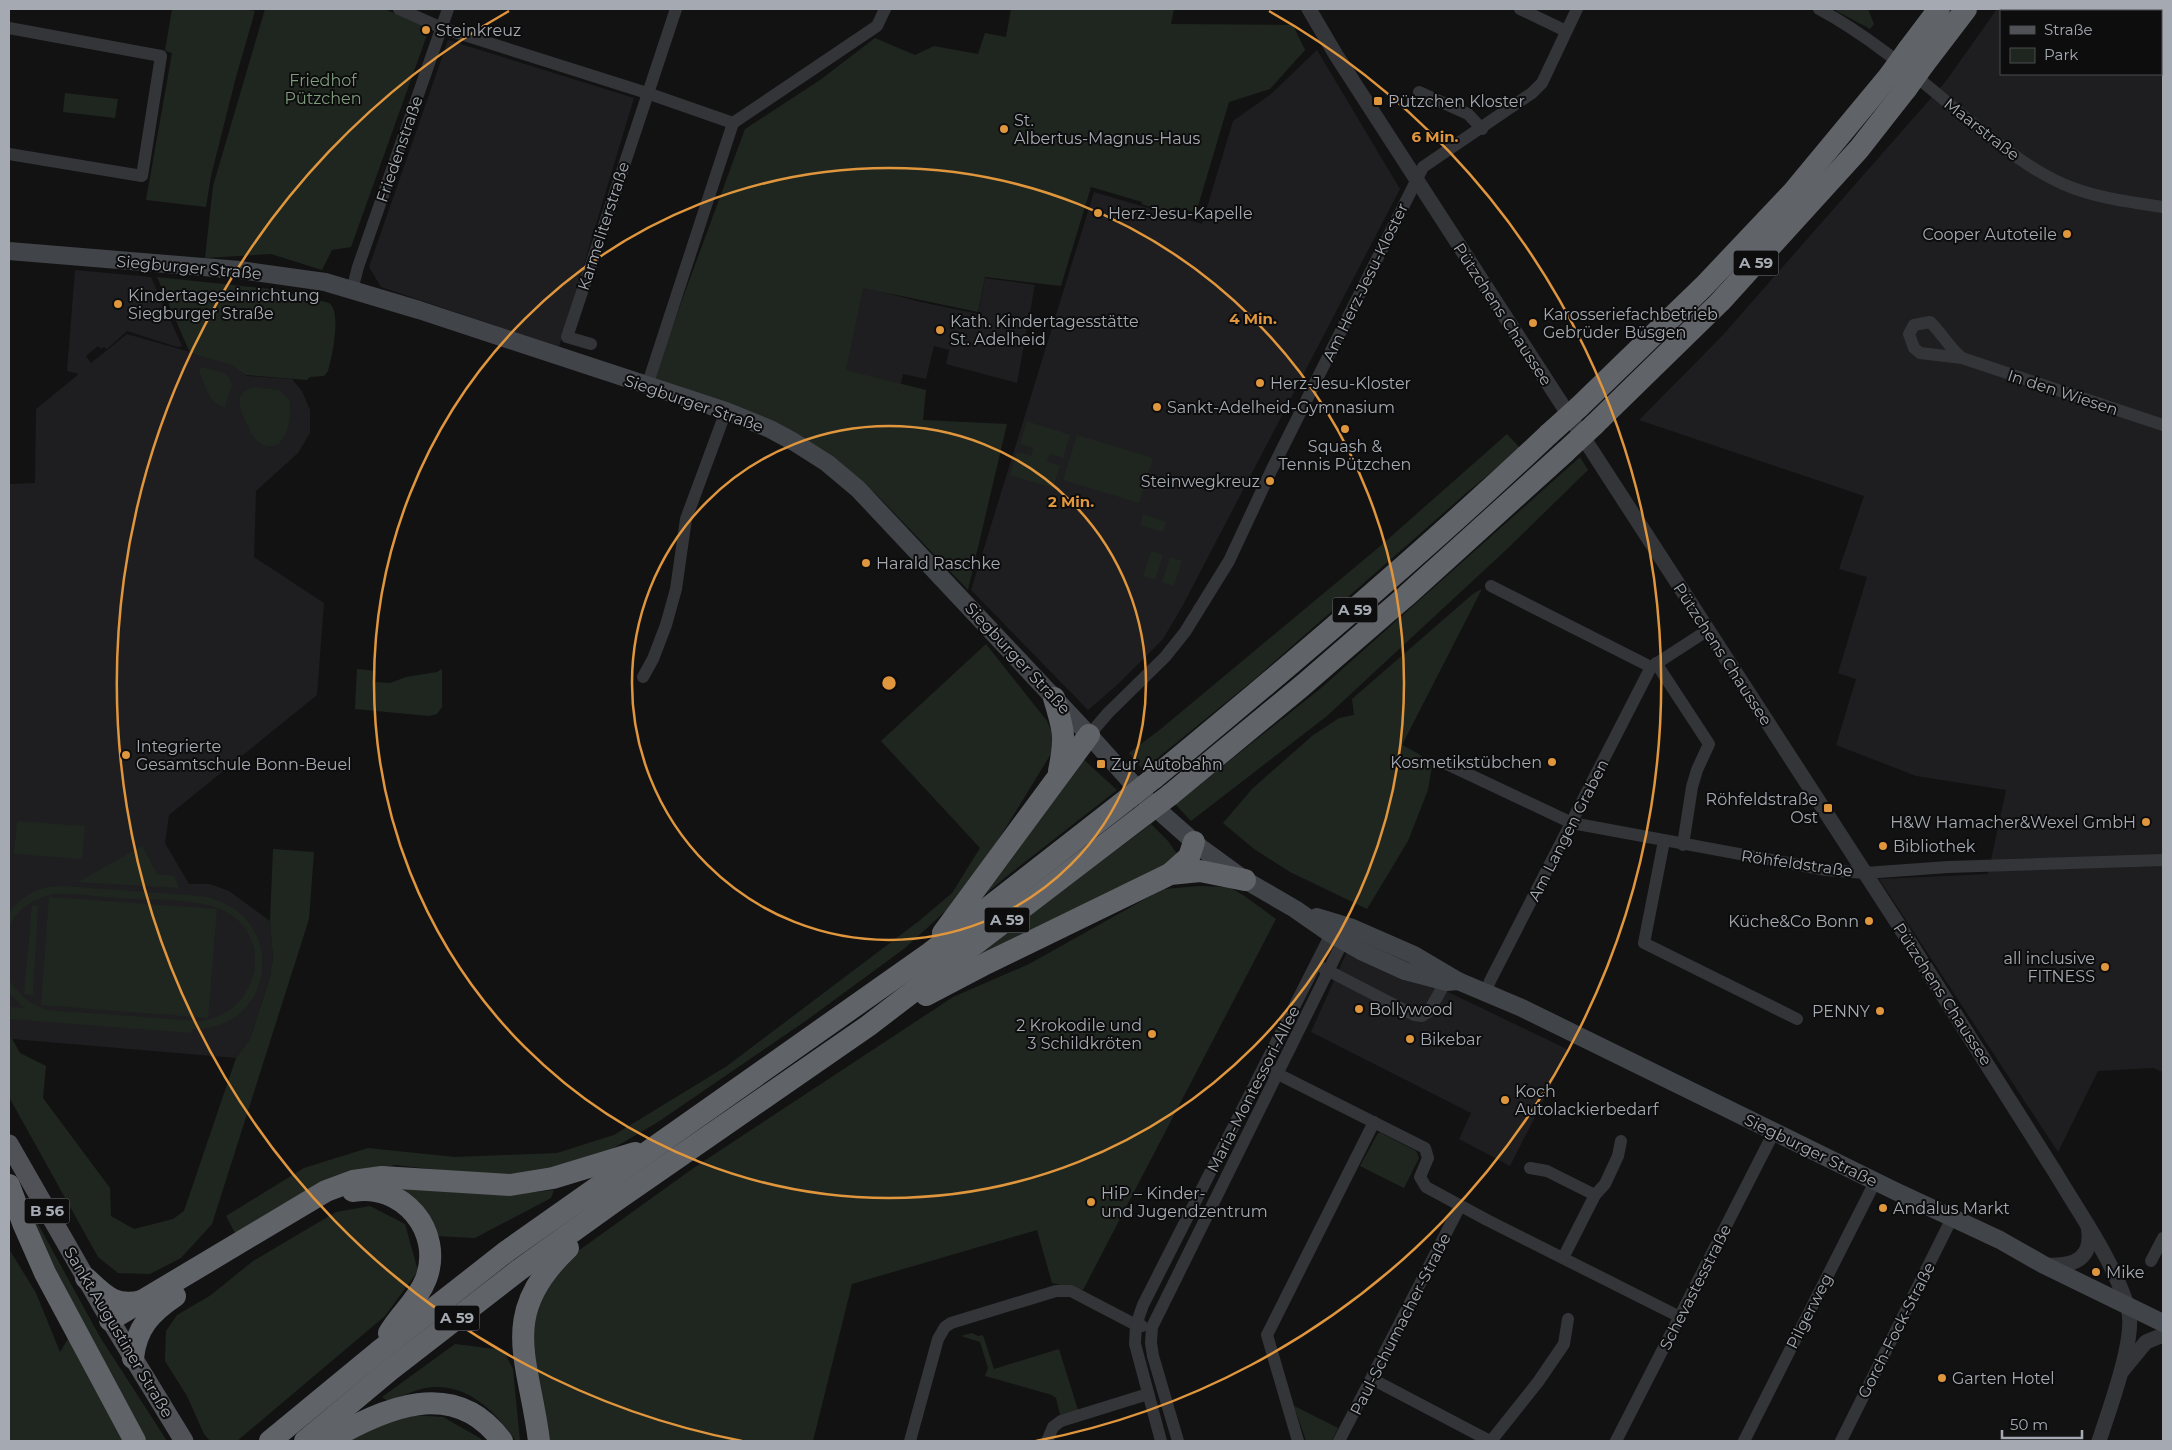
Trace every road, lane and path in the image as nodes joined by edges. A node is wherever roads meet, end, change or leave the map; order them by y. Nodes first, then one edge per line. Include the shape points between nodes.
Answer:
1 (399, 9) edge
2 (448, 9) edge
3 (676, 9) edge
4 (885, 9) edge
5 (1309, 9) edge
6 (1520, 9) edge
7 (1577, 9) edge
8 (1819, 9) edge
9 (1939, 9) edge
10 (1966, 9) edge
11 (9, 28) edge
12 (442, 28) junction
13 (1566, 31) junction
14 (1916, 57) junction
15 (1898, 82) junction
16 (1419, 92) dead end
17 (647, 93) junction
18 (733, 123) junction
19 (1482, 129) junction
20 (9, 154) edge
21 (1416, 178) junction
22 (2163, 207) edge
23 (9, 251) edge
24 (352, 290) junction
25 (591, 344) dead end
26 (1962, 358) dead end
27 (647, 386) junction
28 (726, 412) junction
29 (2163, 425) edge
30 (1491, 586) dead end
31 (1708, 630) junction
32 (1653, 665) junction
33 (644, 676) dead end
34 (1054, 698) junction
35 (1090, 735) junction
36 (1447, 764) dead end
37 (1057, 777) junction
38 (1572, 823) junction
39 (1664, 841) junction
40 (1194, 842) junction
41 (1683, 845) junction
42 (2163, 860) edge
43 (1864, 873) junction
44 (1170, 874) junction
45 (1245, 880) junction
46 (1342, 934) junction
47 (930, 953) junction
48 (1316, 964) junction
49 (1329, 972) junction
50 (1452, 979) junction
51 (1486, 992) junction
52 (1797, 1019) dead end
53 (868, 1026) junction
54 (1263, 1067) junction
55 (1277, 1074) junction
56 (1374, 1122) junction
57 (1774, 1132) junction
58 (1621, 1141) dead end
59 (9, 1144) edge
60 (651, 1149) junction
61 (1530, 1168) dead end
62 (1875, 1182) junction
63 (9, 1185) edge
64 (1596, 1195) junction
65 (615, 1201) junction
66 (1460, 1206) junction
67 (1952, 1218) junction
68 (2088, 1224) junction
69 (2163, 1238) edge
70 (1563, 1258) junction
71 (2151, 1261) dead end
72 (2044, 1265) junction
73 (86, 1278) junction
74 (142, 1301) junction
75 (2127, 1305) junction
76 (1680, 1316) junction
77 (1568, 1318) dead end
78 (110, 1320) junction
79 (2163, 1323) edge
80 (1136, 1325) junction
81 (1152, 1327) junction
82 (2163, 1335) edge
83 (378, 1352) junction
84 (133, 1358) junction
85 (2119, 1376) junction
86 (1372, 1379) junction
87 (1148, 1394) junction
88 (135, 1441) edge
89 (184, 1441) edge
90 (270, 1441) edge
91 (305, 1441) edge
92 (327, 1441) edge
93 (502, 1441) edge
94 (539, 1441) edge
95 (910, 1441) edge
96 (1047, 1441) edge
97 (1161, 1441) edge
98 (1178, 1441) edge
99 (1298, 1441) edge
100 (1339, 1441) edge
101 (1490, 1441) edge
102 (1616, 1441) edge
103 (1744, 1441) edge
104 (1841, 1441) edge
105 (2099, 1441) edge

1 - 12 street
2 - 12 street, Friedenstraße
3 - 17 street
4 - 18 street via 877,26
5 - 21 street, Pützchens Chaussee
6 - 13 street
7 - 13 street, Am Herz-Jesu-Kloster
8 - 22 street, Maarstraße via 1861,33 2007,151 2037,170 2099,197
9 - 14 highway, A 59
10 - 14 highway, A 59
11 - 20 street via 161,56 142,176
12 - 17 street
12 - 24 street, Friedenstraße
13 - 19 street, Am Herz-Jesu-Kloster via 1542,83
14 - 15 highway, A 59, bridge
15 - 47 highway, A 59, bridge via 1704,286 1579,407 1393,577 1130,798
15 - 53 highway, A 59, bridge via 1859,149 1720,302 1565,452 1354,641 1170,795
16 - 19 street via 1468,114
17 - 18 street
17 - 25 street, Karmeliterstraße via 568,337
18 - 27 street
19 - 21 street, Am Herz-Jesu-Kloster via 1423,167
21 - 31 street, Pützchens Chaussee
21 - 35 street, Am Herz-Jesu-Kloster via 1270,471 1229,561 1185,632
23 - 24 main road, Siegburger Straße via 240,270 325,282
24 - 27 main road, Siegburger Straße
26 - 29 street, In den Wiesen
27 - 28 main road, Siegburger Straße
28 - 33 street via 686,519 676,589 666,626
28 - 34 main road, Siegburger Straße via 794,442 827,463 858,489
30 - 32 street
31 - 32 street, Am Langen Graben
31 - 43 street, Pützchens Chaussee
32 - 38 street, Am Langen Graben
32 - 41 street via 1709,744 1692,787
34 - 35 main road, Siegburger Straße
34 - 37 highway via 1064,734
35 - 37 highway
35 - 40 main road, Siegburger Straße via 1150,802
36 - 38 street, Röhfeldstraße
37 - 47 highway
38 - 39 street, Röhfeldstraße
38 - 51 street, Am Langen Graben
39 - 41 street, Röhfeldstraße
39 - 52 street via 1644,943
40 - 44 highway via 1189,857
40 - 45 main road, Siegburger Straße
41 - 43 street, Röhfeldstraße via 1813,868
42 - 43 street, Röhfeldstraße
43 - 68 street, Pützchens Chaussee
44 - 45 highway via 1200,871
44 - 53 highway via 987,963
45 - 46 main road, Siegburger Straße
46 - 48 street, Maria-Montessori-Allee
46 - 49 street, Maria-Montessori-Allee
46 - 50 main road, Siegburger Straße via 1382,962
47 - 60 highway, A 59
48 - 49 street
48 - 54 street, Maria-Montessori-Allee
49 - 50 street via 1422,1016
49 - 55 street, Maria-Montessori-Allee
50 - 51 main road, Siegburger Straße
51 - 57 main road, Siegburger Straße
53 - 65 highway, A 59
54 - 55 street
54 - 80 street, Maria-Montessori-Allee via 1143,1305
55 - 56 street
55 - 81 street, Maria-Montessori-Allee
56 - 66 street via 1425,1148 1428,1158 1420,1177 1426,1187
56 - 99 street via 1267,1335
57 - 62 main road, Siegburger Straße
57 - 76 street, Schevastesstraße
58 - 64 street via 1618,1156
59 - 73 main road, Sankt Augustiner Straße / B 56
60 - 74 highway via 553,1178 510,1185 382,1176 353,1180 326,1191
60 - 83 highway, A 59 via 507,1251
61 - 64 street via 1547,1171
62 - 67 main road, Siegburger Straße
62 - 103 street, Pilgerweg
63 - 88 highway via 45,1273
64 - 70 street
65 - 91 highway, A 59 via 519,1270
65 - 94 highway via 550,1266 527,1306 523,1357
66 - 70 street
66 - 86 street, Paul-Schumacher-Straße
67 - 72 main road, Siegburger Straße
67 - 104 street, Gorch-Fock-Straße
68 - 72 street via 2090,1239 2078,1261 2064,1266
68 - 75 street, Pützchens Chaussee via 2114,1272
69 - 71 street
70 - 76 street
72 - 75 main road, Siegburger Straße
73 - 74 highway via 115,1301 129,1304
73 - 78 main road, Sankt Augustiner Straße / B 56
74 - 78 highway
75 - 79 main road, Siegburger Straße
75 - 85 street, Pützchens Chaussee via 2132,1320
76 - 102 street, Schevastesstraße
77 - 101 street via 1564,1344
78 - 84 main road, Sankt Augustiner Straße / B 56
80 - 81 street
80 - 87 street, Maria-Montessori-Allee via 1135,1344
80 - 95 street via 1071,1292 1056,1291 951,1323 938,1339
81 - 98 street, Maria-Montessori-Allee via 1151,1343
82 - 85 street via 2146,1342
83 - 84 highway via 422,1288 429,1270 430,1248 425,1229 404,1202 377,1191 359,1190 329,1198 153,1311 138,1332
83 - 90 highway, A 59
84 - 89 main road, Sankt Augustiner Straße / B 56
85 - 105 street, Pützchens Chaussee
86 - 100 street, Paul-Schumacher-Straße
86 - 101 street
87 - 96 street via 1062,1421 1053,1427
87 - 97 street, Maria-Montessori-Allee
92 - 93 highway via 386,1411 433,1403 467,1411 483,1420

